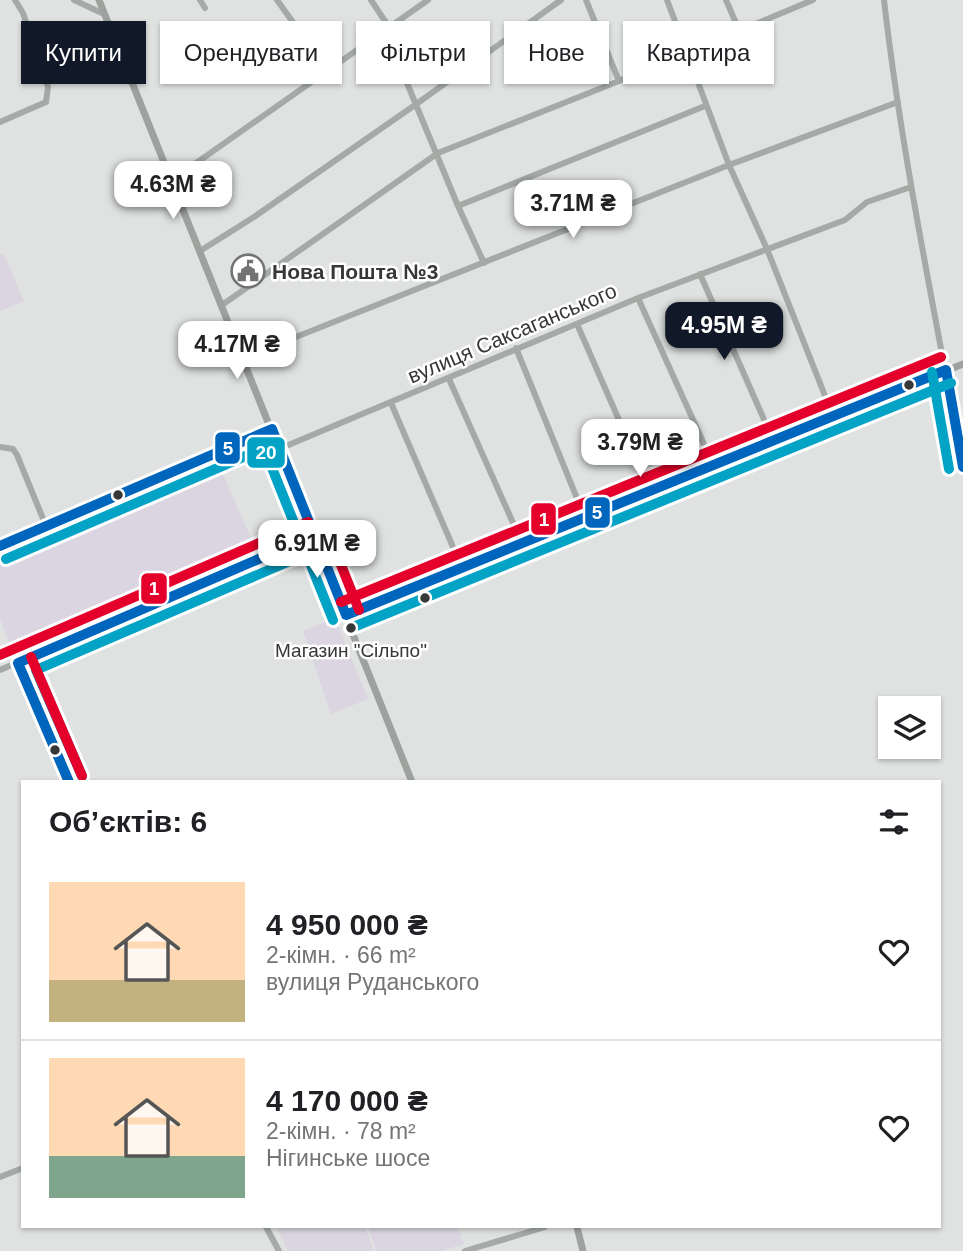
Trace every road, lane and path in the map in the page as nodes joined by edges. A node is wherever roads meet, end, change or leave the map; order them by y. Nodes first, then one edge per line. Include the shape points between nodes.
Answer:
1 (15, 0) edge
2 (74, 0) edge
3 (99, 0) edge
4 (200, 0) edge
5 (277, 0) edge
6 (371, 0) edge
7 (428, 0) edge
8 (561, 0) edge
9 (586, 0) edge
10 (667, 0) edge
11 (726, 0) edge
12 (813, 0) edge
13 (884, 0) edge
14 (205, 8) dead end
15 (104, 14) junction
16 (292, 21) edge
17 (383, 21) edge
18 (398, 21) edge
19 (675, 21) edge
20 (735, 21) edge
21 (761, 21) edge
22 (623, 80) edge
23 (620, 81) junction
24 (309, 84) edge
25 (407, 84) edge
26 (698, 84) edge
27 (898, 102) junction
28 (415, 105) junction
29 (705, 106) junction
30 (0, 122) edge
31 (438, 153) junction
32 (729, 165) junction
33 (172, 180) junction
34 (911, 187) junction
35 (458, 206) junction
36 (767, 249) junction
37 (200, 251) junction
38 (484, 263) junction
39 (700, 274) junction
40 (638, 298) junction
41 (222, 305) junction
42 (576, 324) junction
43 (516, 348) junction
44 (243, 358) junction
45 (963, 364) edge
46 (946, 370) junction
47 (449, 379) junction
48 (391, 403) junction
49 (833, 416) junction
50 (272, 429) junction
51 (772, 440) junction
52 (0, 447) edge
53 (279, 449) junction
54 (713, 464) junction
55 (963, 467) edge
56 (650, 491) junction
57 (585, 518) junction
58 (46, 526) junction
59 (314, 536) junction
60 (522, 543) junction
61 (0, 546) edge
62 (462, 568) junction
63 (346, 615) junction
64 (18, 663) junction
65 (0, 670) edge
66 (67, 780) edge
67 (411, 780) edge
68 (21, 1169) edge
69 (0, 1177) edge
70 (267, 1228) edge
71 (542, 1228) edge
72 (577, 1228) edge
73 (279, 1251) edge
74 (465, 1251) edge
75 (583, 1251) edge

1 - 30 street via 48,87 47,102
2 - 15 street
3 - 15 main road
4 - 14 street
5 - 16 street
6 - 17 street
7 - 18 street
8 - 28 street
9 - 23 street
10 - 19 street
11 - 20 street
12 - 21 street
13 - 27 street
15 - 33 main road
22 - 23 street
23 - 31 street
24 - 33 street
25 - 28 street
26 - 29 street
27 - 32 street
27 - 34 street
28 - 31 street
28 - 37 street
29 - 32 street
29 - 35 street
31 - 35 street
31 - 41 street
32 - 36 street
32 - 38 street
33 - 37 main road
34 - 36 street, вулиця Саксаганського via 869,201 845,220
34 - 46 street
35 - 38 street
36 - 39 street, вулиця Саксаганського
36 - 49 street
37 - 41 main road
38 - 44 street
39 - 40 street, вулиця Саксаганського
39 - 51 street
40 - 42 street, вулиця Саксаганського
40 - 54 street
41 - 44 main road
42 - 43 street, вулиця Саксаганського
42 - 56 street
43 - 47 street, вулиця Саксаганського
43 - 57 street
44 - 50 main road
45 - 46 main road
46 - 49 main road
46 - 55 street
47 - 48 street, вулиця Саксаганського
47 - 60 street
48 - 53 street, вулиця Саксаганського
48 - 62 street
49 - 51 main road
50 - 53 main road
50 - 58 street
51 - 54 main road
52 - 58 street via 13,449 17,455
53 - 59 main road
54 - 56 main road
56 - 57 main road
57 - 60 main road
58 - 61 street
59 - 63 main road
59 - 64 street
60 - 62 main road
62 - 63 main road
63 - 67 main road
64 - 65 street
64 - 66 street
68 - 69 street
70 - 73 street
71 - 74 street
72 - 75 main road

